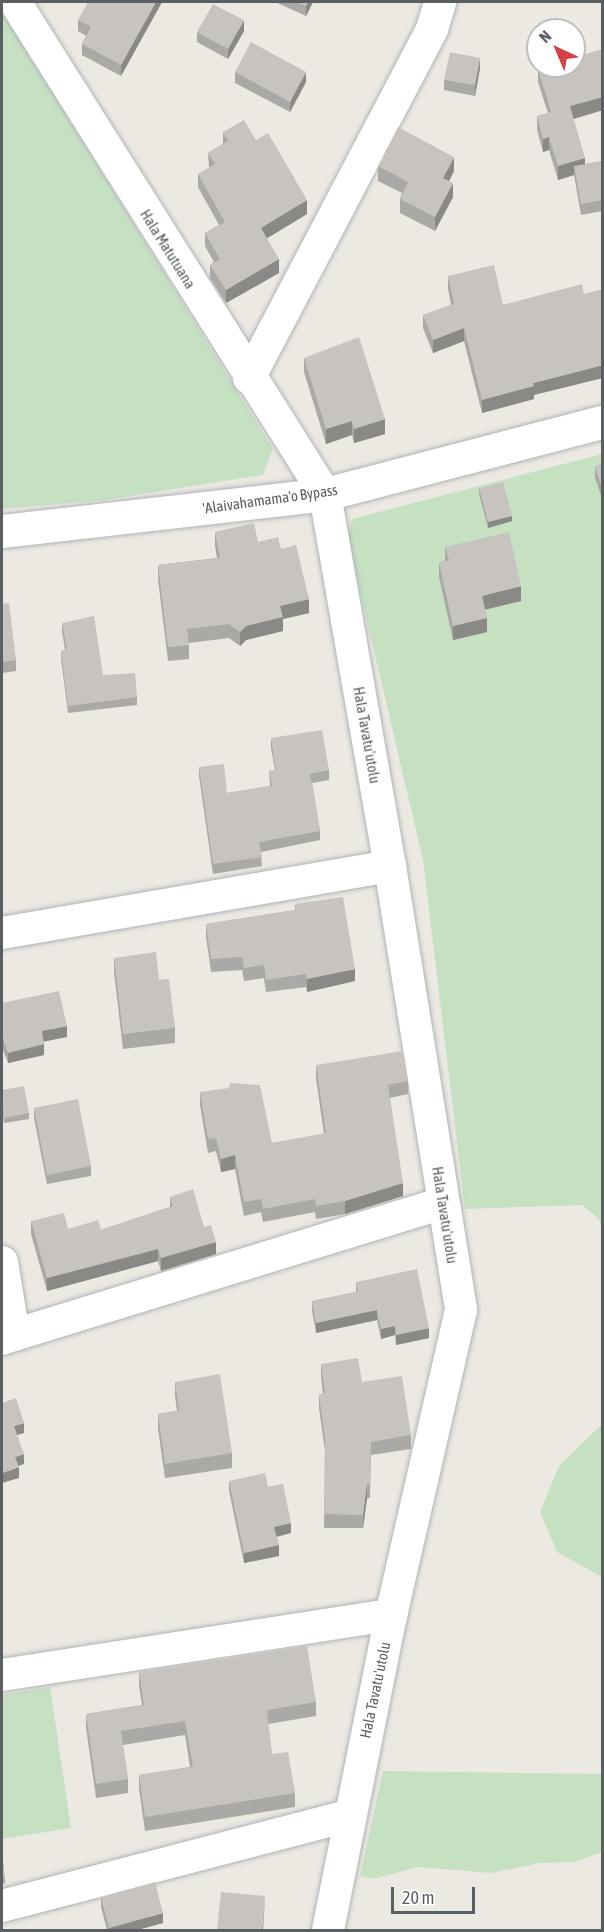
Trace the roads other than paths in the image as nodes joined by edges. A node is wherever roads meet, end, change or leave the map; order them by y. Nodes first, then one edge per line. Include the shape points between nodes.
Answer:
1 (15, 2) edge
2 (440, 2) edge
3 (249, 378) junction
4 (603, 422) edge
5 (325, 494) junction
6 (2, 531) edge
7 (390, 866) junction
8 (2, 933) edge
9 (443, 1203) junction
10 (2, 1262) edge
11 (8, 1337) edge
12 (391, 1615) junction
13 (2, 1675) edge
14 (348, 1816) junction
15 (2, 1906) edge
16 (328, 1930) edge

1 - 3 street, Hala Matutuana
2 - 3 street via 432,29
3 - 5 street, Hala Matutuana
4 - 5 main road, 'Alaivahamama'o Bypass
5 - 6 main road, 'Alaivahamama'o Bypass
5 - 7 street, Hala Tavatu'utolu
7 - 8 street
7 - 9 street, Hala Tavatu'utolu
9 - 11 street
9 - 12 street, Hala Tavatu'utolu via 461,1310
10 - 11 street
12 - 13 street
12 - 14 street, Hala Tavatu'utolu
14 - 15 street
14 - 16 street, Hala Tavatu'utolu

